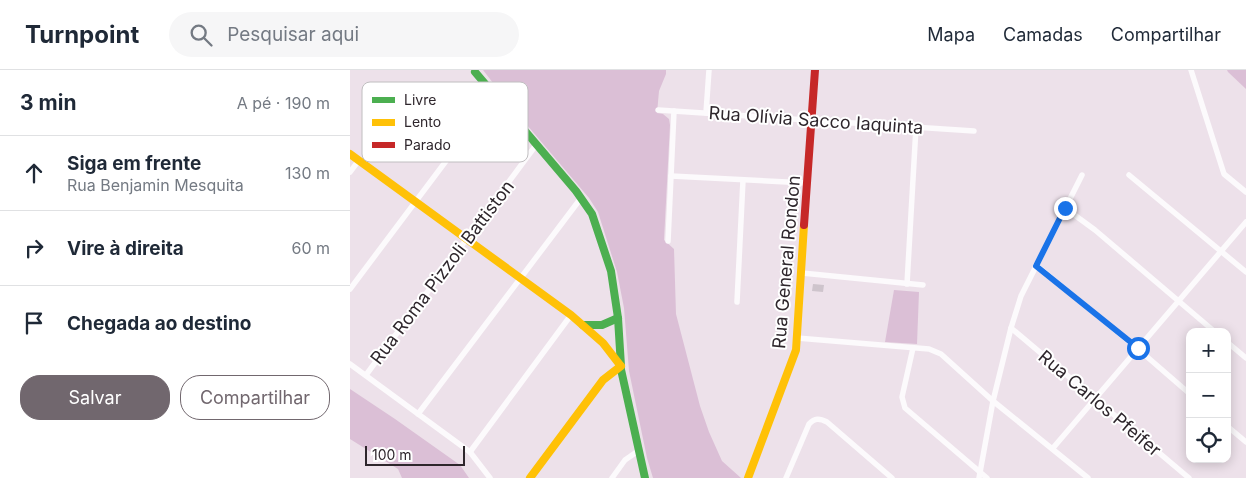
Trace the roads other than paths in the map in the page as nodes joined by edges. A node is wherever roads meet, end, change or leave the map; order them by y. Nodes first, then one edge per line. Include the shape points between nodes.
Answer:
1 (709, 70) edge
2 (815, 70) edge
3 (1191, 70) edge
4 (474, 72) dead end
5 (482, 82) edge
6 (658, 110) dead end
7 (674, 111) junction
8 (706, 113) junction
9 (812, 120) junction
10 (916, 127) junction
11 (974, 131) dead end
12 (528, 136) edge
13 (536, 145) junction
14 (350, 154) edge
15 (528, 156) edge
16 (359, 160) junction
17 (446, 162) edge
18 (524, 162) edge
19 (350, 172) edge
20 (1082, 175) dead end
21 (1129, 175) dead end
22 (671, 176) junction
23 (743, 180) junction
24 (808, 184) junction
25 (1246, 192) edge
26 (581, 198) junction
27 (416, 202) junction
28 (1065, 208) junction
29 (1246, 222) edge
30 (467, 239) junction
31 (668, 241) dead end
32 (1221, 251) junction
33 (1036, 266) junction
34 (1246, 272) edge
35 (802, 273) junction
36 (520, 278) junction
37 (907, 284) junction
38 (923, 285) dead end
39 (350, 289) edge
40 (1178, 301) junction
41 (736, 302) dead end
42 (571, 315) junction
43 (618, 318) junction
44 (583, 325) junction
45 (1011, 328) junction
46 (1210, 328) edge
47 (797, 338) junction
48 (1231, 345) edge
49 (912, 348) junction
50 (1138, 348) junction
51 (1246, 358) edge
52 (350, 364) edge
53 (621, 366) junction
54 (366, 375) junction
55 (1186, 390) edge
56 (1095, 399) junction
57 (993, 401) junction
58 (418, 414) junction
59 (1231, 429) edge
60 (1246, 442) edge
61 (1053, 448) junction
62 (638, 451) junction
63 (470, 452) junction
64 (980, 475) edge
65 (788, 477) edge
66 (490, 478) edge
67 (530, 478) edge
68 (612, 478) edge
69 (645, 478) edge
70 (748, 478) edge
71 (892, 478) edge
72 (987, 478) edge
73 (1088, 478) edge
74 (1189, 478) edge

1 - 8 street
2 - 9 street, Rua General Rondon
3 - 25 street via 1224,174
4 - 5 street
6 - 7 street, Rua Olívia Sacco Iaquinta
7 - 8 street, Rua Olívia Sacco Iaquinta
7 - 22 street
8 - 9 street, Rua Olívia Sacco Iaquinta
9 - 10 street, Rua Olívia Sacco Iaquinta
9 - 24 street, Rua General Rondon
10 - 11 street, Rua Olívia Sacco Iaquinta
10 - 37 street
12 - 13 street
13 - 15 street, Rua Roma Pizzoli Battiston
13 - 26 street
14 - 16 street
16 - 19 street
16 - 27 street
17 - 27 street
18 - 30 street, Rua Roma Pizzoli Battiston
20 - 28 street
21 - 32 street
22 - 23 street
22 - 31 street
23 - 24 street
23 - 41 street
24 - 35 street, Rua General Rondon
26 - 36 street
26 - 43 street via 592,214 611,271
27 - 30 street
27 - 39 street
28 - 33 street
28 - 40 street
29 - 32 street
30 - 36 street
30 - 54 street, Rua Roma Pizzoli Battiston
32 - 34 street
32 - 40 street
33 - 45 street via 1021,296
33 - 50 street
35 - 37 street
35 - 47 street, Rua General Rondon
36 - 42 street
36 - 58 street
37 - 38 street
40 - 46 street
40 - 50 street
42 - 44 street
42 - 63 street
43 - 44 street via 607,325
43 - 53 street
44 - 53 street
45 - 56 street, Rua Carlos Pfeifer
45 - 57 street
47 - 49 street
47 - 70 street, Rua General Rondon via 796,350
48 - 51 street
49 - 57 street via 941,354
49 - 64 street via 902,397 905,408
50 - 55 street
50 - 56 street
52 - 54 street
53 - 62 street
53 - 67 street via 603,380
54 - 58 street
56 - 61 street
56 - 74 street, Rua Carlos Pfeifer
57 - 61 street
57 - 64 street
58 - 63 street
59 - 60 street
61 - 73 street
62 - 68 street via 625,460
62 - 69 street
63 - 66 street
64 - 72 street
65 - 71 street via 809,424 820,418

